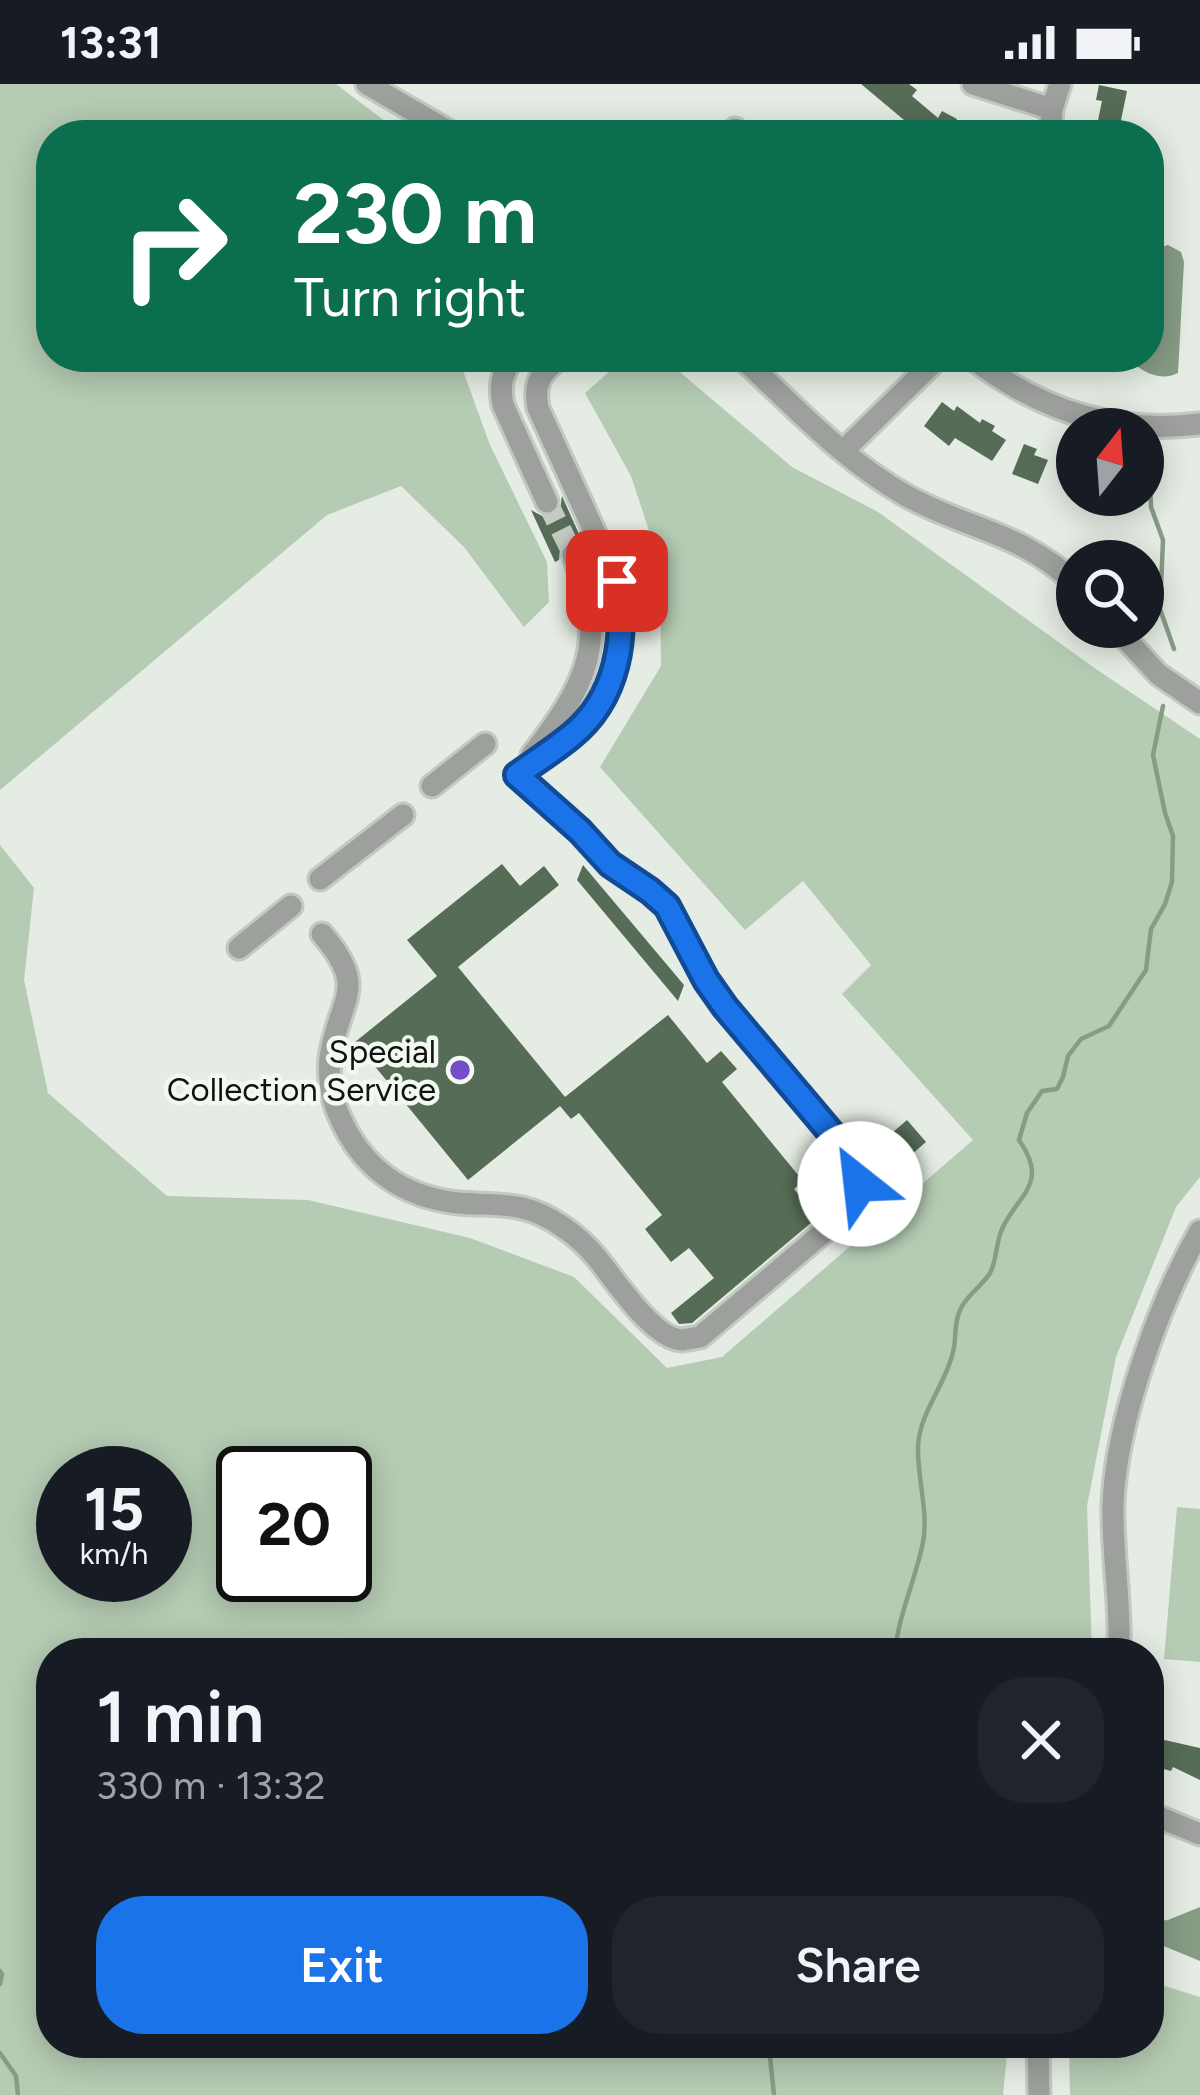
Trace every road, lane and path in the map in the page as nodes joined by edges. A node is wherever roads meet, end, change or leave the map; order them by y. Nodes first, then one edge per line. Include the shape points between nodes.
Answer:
1 (367, 84) edge
2 (973, 84) edge
3 (1060, 84) edge
4 (1052, 109) junction
5 (429, 120) edge
6 (1051, 120) edge
7 (503, 372) edge
8 (543, 372) edge
9 (756, 372) edge
10 (924, 372) edge
11 (990, 372) edge
12 (500, 390) junction
13 (535, 392) junction
14 (1200, 424) edge
15 (843, 451) junction
16 (548, 502) tunnel mouth
17 (573, 554) tunnel mouth
18 (1056, 567) edge
19 (1134, 648) edge
20 (1200, 703) edge
21 (485, 744) dead end
22 (517, 775) junction
23 (432, 786) dead end
24 (403, 815) dead end
25 (320, 879) dead end
26 (291, 905) dead end
27 (322, 934) dead end
28 (238, 948) dead end
29 (1200, 1231) edge
30 (1118, 1638) edge
31 (1164, 1819) edge
32 (1200, 1834) edge
33 (1039, 2058) edge
34 (1040, 2095) edge

1 - 5 street
2 - 4 street
3 - 4 street
4 - 6 street
7 - 12 street
8 - 13 street
9 - 15 street
10 - 15 street
11 - 14 street via 1107,424
12 - 13 street
12 - 16 street
13 - 22 street via 617,581 622,612 615,670 601,700 574,734
15 - 18 street via 911,498 1024,544
17 - 22 street via 590,620 586,669 566,712
19 - 20 street
21 - 23 street
22 - 27 street via 667,906 725,1007 860,1172 856,1200 844,1215 700,1336 682,1340 655,1328 586,1244 527,1209 424,1198 374,1169 351,1141 330,1082 348,976
24 - 25 street
26 - 28 street
29 - 30 street via 1158,1319 1117,1462
31 - 32 street
33 - 34 street

